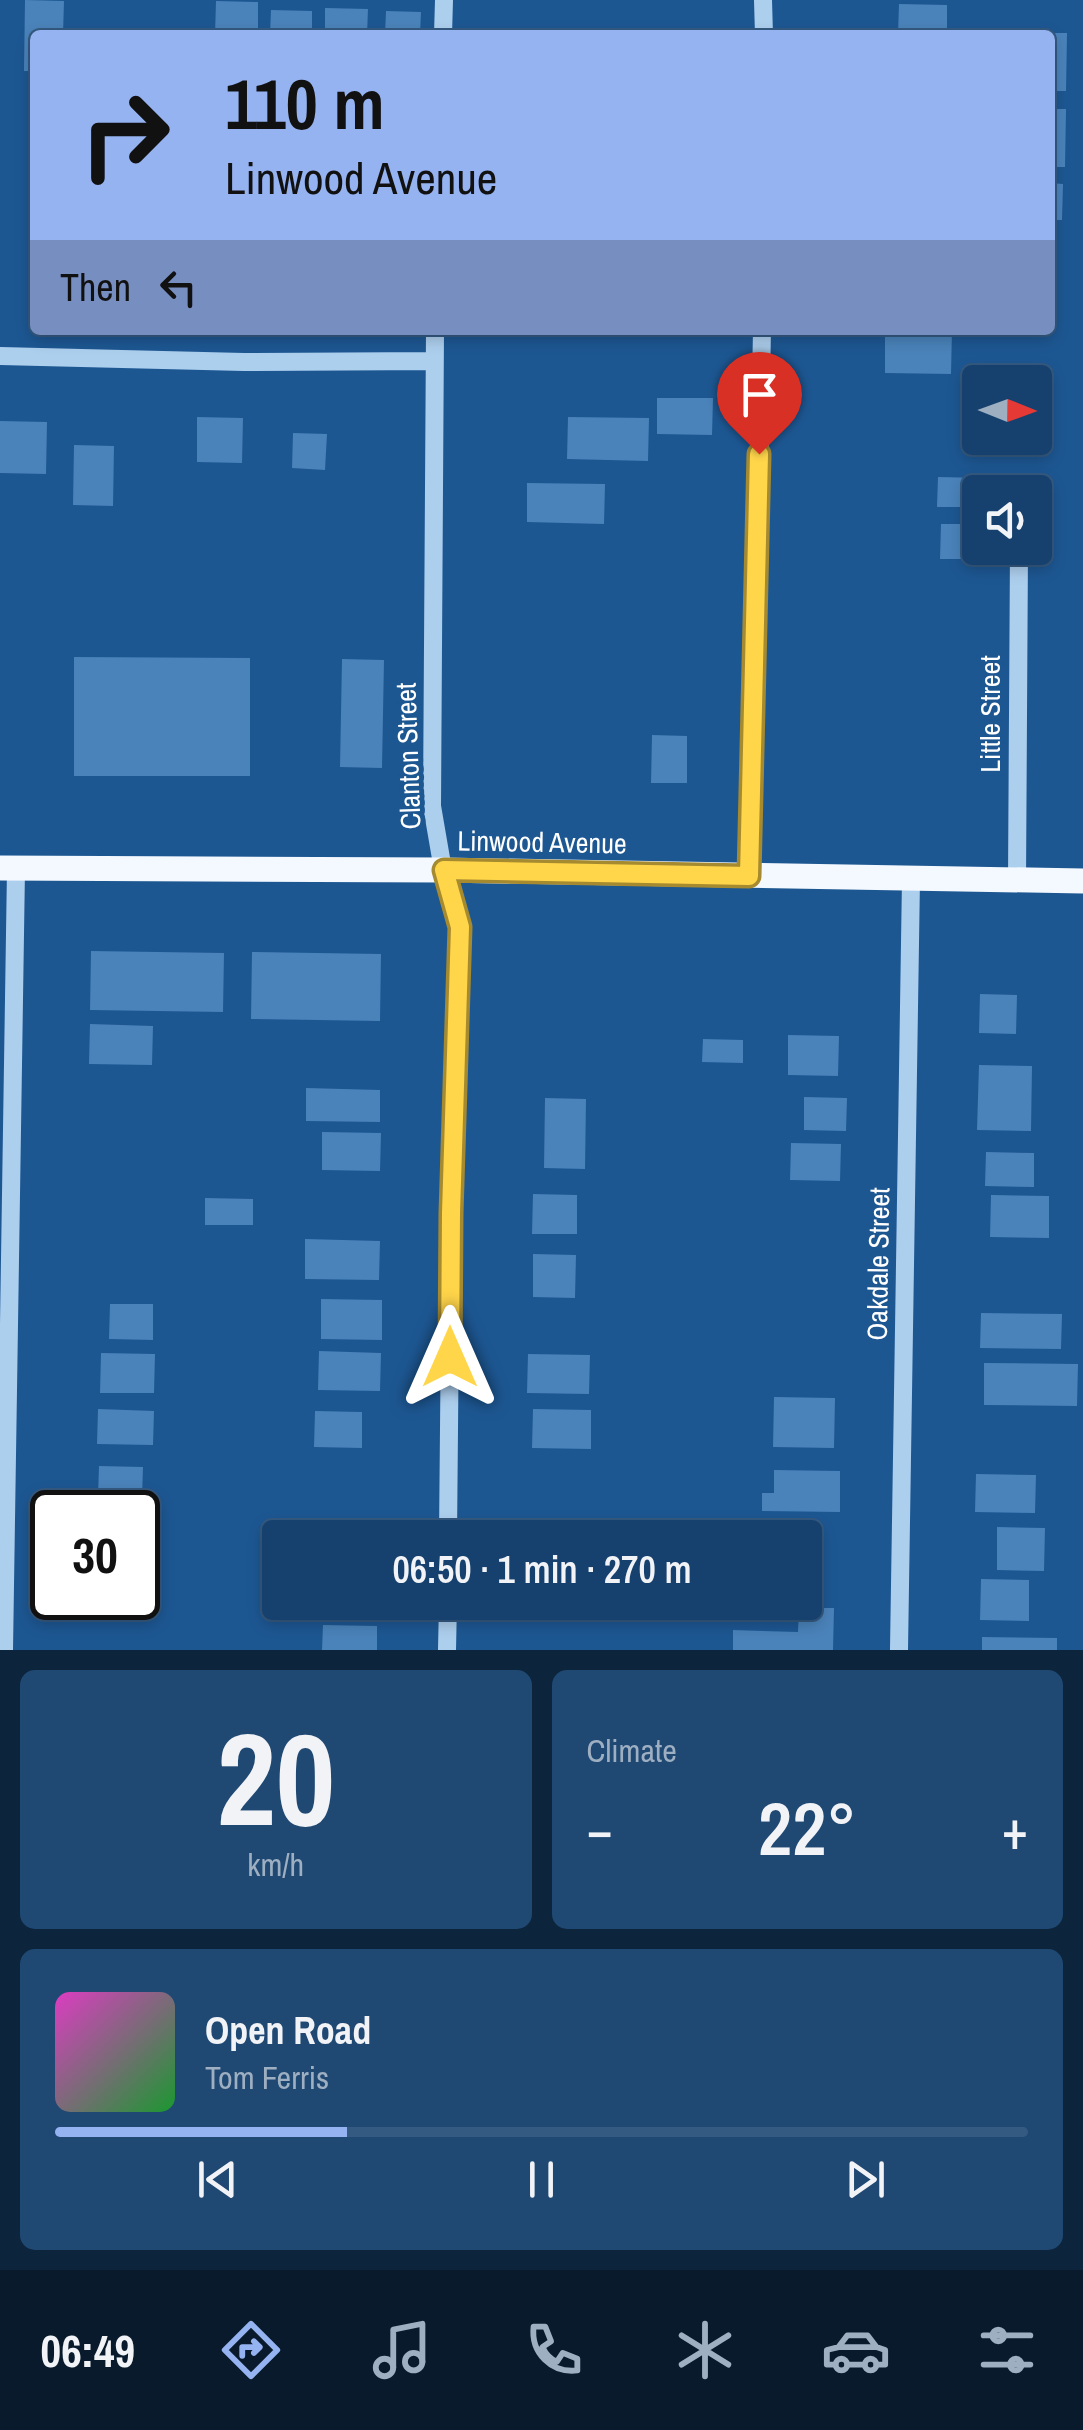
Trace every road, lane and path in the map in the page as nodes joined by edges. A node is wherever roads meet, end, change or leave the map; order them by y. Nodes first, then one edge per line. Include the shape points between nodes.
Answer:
1 (444, 0) edge
2 (763, 0) edge
3 (443, 30) edge
4 (764, 30) edge
5 (435, 335) edge
6 (762, 335) edge
7 (0, 356) edge
8 (434, 361) junction
9 (1019, 565) edge
10 (8, 869) edge
11 (444, 870) junction
12 (749, 876) junction
13 (911, 879) junction
14 (1017, 880) junction
15 (1083, 881) edge
16 (448, 1520) edge
17 (448, 1620) edge
18 (4, 1650) edge
19 (447, 1650) edge
20 (899, 1650) edge

1 - 3 street
2 - 4 street
5 - 8 street, Clanton Street
6 - 12 street
7 - 8 street
8 - 11 street, Clanton Street via 432,806
9 - 14 street, Little Street
10 - 11 main road, Linwood Avenue
10 - 18 street
11 - 12 main road, Linwood Avenue
11 - 16 street, Clanton Street via 460,927
12 - 13 main road, Linwood Avenue
13 - 14 main road, Linwood Avenue
13 - 20 street, Oakdale Street
14 - 15 main road, Linwood Avenue
17 - 19 street

